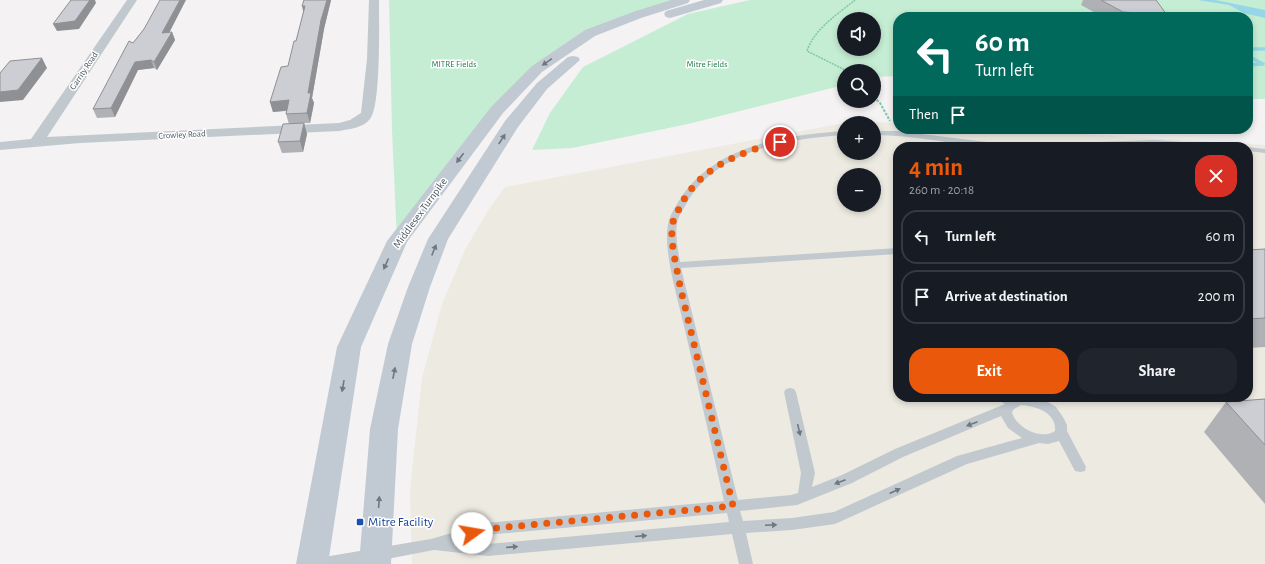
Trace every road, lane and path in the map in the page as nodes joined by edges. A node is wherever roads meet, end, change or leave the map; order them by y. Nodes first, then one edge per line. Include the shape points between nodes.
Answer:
1 (132, 0) edge
2 (374, 0) edge
3 (684, 0) edge
4 (717, 0) edge
5 (855, 0) edge
6 (837, 65) edge
7 (881, 105) edge
8 (893, 126) edge
9 (837, 133) edge
10 (881, 133) edge
11 (893, 133) edge
12 (904, 134) edge
13 (942, 139) junction
14 (944, 142) edge
15 (968, 142) edge
16 (36, 143) junction
17 (0, 146) edge
18 (1253, 150) edge
19 (1265, 151) edge
20 (893, 251) edge
21 (676, 264) junction
22 (790, 392) dead end
23 (1032, 402) edge
24 (1007, 403) edge
25 (1061, 432) junction
26 (1037, 439) junction
27 (1080, 467) dead end
28 (804, 496) junction
29 (733, 506) junction
30 (738, 527) junction
31 (431, 544) junction
32 (376, 560) edge
33 (312, 564) edge
34 (324, 564) edge
35 (746, 564) edge

1 - 16 street, Garrity Road
2 - 16 street, Crowley Road via 373,59 368,113 352,125
3 -> 33 main road, Middlesex Turnpike via 590,33 538,69 497,110 397,241 349,347
32 -> 4 main road via 384,429 400,344 438,239 511,125 542,86 573,60 632,27
5 - 6 path via 814,37 808,46 808,51
7 - 8 path
9 - 21 lane via 792,139 756,148 729,159 702,177 684,197 673,222
10 - 11 lane
12 - 13 lane
13 - 14 lane
13 - 15 lane
16 - 17 street, Crowley Road
18 - 19 lane
20 - 21 lane
21 - 29 lane
22 -> 28 lane via 808,473
23 - 25 lane via 1047,407 1060,420
24 - 26 lane via 1008,420 1028,436
24 -> 28 lane via 847,479
25 - 26 lane via 1052,439
25 - 27 lane
30 -> 26 lane via 792,524 835,518 962,460
28 - 29 lane via 772,504
29 - 30 lane
29 - 31 lane via 486,529
31 -> 30 lane via 488,550
30 - 35 lane
31 - 32 lane
32 - 34 lane

